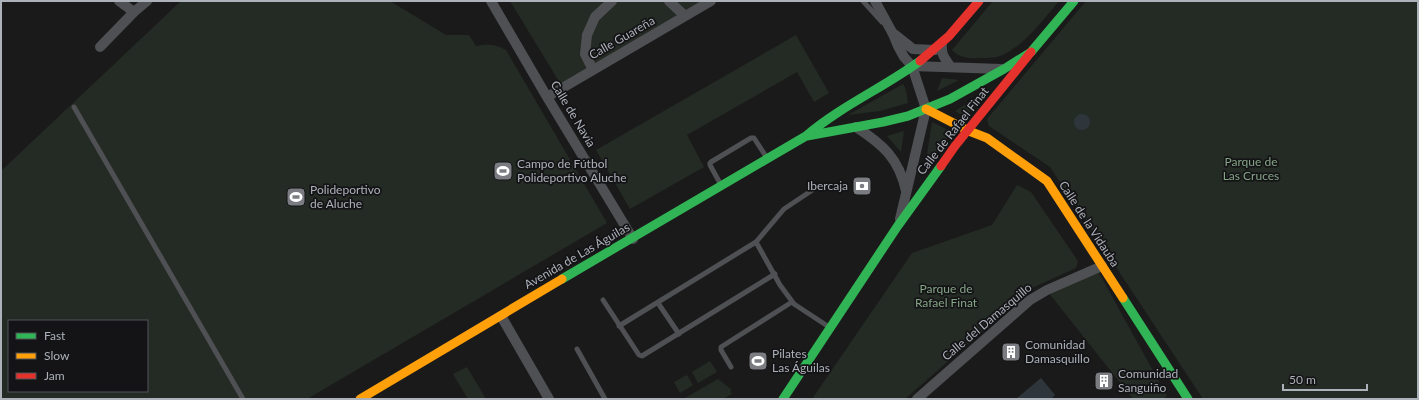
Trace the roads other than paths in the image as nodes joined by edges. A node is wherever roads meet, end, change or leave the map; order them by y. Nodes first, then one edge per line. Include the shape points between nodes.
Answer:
1 (119, 1) edge
2 (147, 1) edge
3 (491, 1) edge
4 (612, 1) edge
5 (669, 1) edge
6 (711, 1) edge
7 (862, 1) edge
8 (875, 1) edge
9 (979, 1) edge
10 (1074, 1) edge
11 (134, 12) junction
12 (685, 16) junction
13 (893, 34) junction
14 (938, 46) junction
15 (100, 47) dead end
16 (1031, 52) junction
17 (912, 66) junction
18 (950, 66) junction
19 (1004, 69) junction
20 (593, 70) junction
21 (547, 97) junction
22 (74, 107) dead end
23 (926, 109) junction
24 (856, 127) junction
25 (969, 130) junction
26 (806, 136) junction
27 (768, 159) junction
28 (722, 186) junction
29 (814, 189) dead end
30 (906, 194) junction
31 (897, 227) junction
32 (633, 239) junction
33 (756, 242) junction
34 (1102, 266) junction
35 (774, 274) junction
36 (604, 300) dead end
37 (658, 302) junction
38 (792, 302) junction
39 (501, 316) junction
40 (619, 326) junction
41 (830, 327) junction
42 (679, 334) junction
43 (577, 349) dead end
44 (731, 366) dead end
45 (1186, 398) edge
46 (243, 399) edge
47 (360, 399) edge
48 (548, 399) edge
49 (605, 399) edge
50 (783, 399) edge
51 (917, 399) edge

1 - 11 street
2 - 11 street
3 - 21 street, Calle de Navia
4 - 20 street via 595,17 587,35 585,54
5 - 12 street
6 - 12 street, Calle Guareña
7 - 13 lane
8 - 13 street
9 - 14 street, Avenida de Las Águilas
10 - 16 street, Avenida de Las Águilas
11 - 15 street
12 - 20 street, Calle Guareña
13 - 14 street via 913,49
13 - 17 street via 904,57
14 - 17 street, Avenida de Las Águilas
14 - 18 street
16 - 19 street, Avenida de Las Águilas
16 - 25 street, Calle de Rafael Finat
17 - 18 street
17 - 23 street
17 - 26 street, Avenida de Las Águilas via 827,118
18 - 19 street
19 - 23 street, Avenida de Las Águilas via 950,99
20 - 21 street, Calle Guareña
21 - 32 street, Calle de Navia
22 - 46 lane
23 - 24 street, Avenida de Las Águilas via 908,116
23 - 25 street, Calle de la Vidauba
23 - 30 street, Calle de Rafael Finat
24 - 26 street, Avenida de Las Águilas
24 - 30 street, Calle de Rafael Finat via 872,137 889,153 901,173
25 - 31 street, Calle de Rafael Finat
25 - 34 street, Calle de la Vidauba via 986,138 1047,181
26 - 27 street, Avenida de Las Águilas
27 - 28 street, Avenida de Las Águilas
27 - 28 lane via 754,138 751,138 710,163
28 - 32 street, Avenida de Las Águilas
29 - 33 lane via 784,209
30 - 31 street, Calle de Rafael Finat
31 - 41 street, Calle de Rafael Finat
32 - 39 street, Avenida de Las Águilas
33 - 35 lane
33 - 37 lane
34 - 45 street, Calle de la Vidauba
34 - 51 street, Calle del Damasquillo via 1046,290 1030,300
35 - 38 lane
35 - 42 lane
36 - 40 lane
37 - 40 lane
37 - 42 lane
38 - 41 lane
38 - 44 lane via 721,346
39 - 47 street, Avenida de Las Águilas
39 - 48 street
40 - 42 lane via 638,356
41 - 50 street, Calle de Rafael Finat
43 - 49 lane

